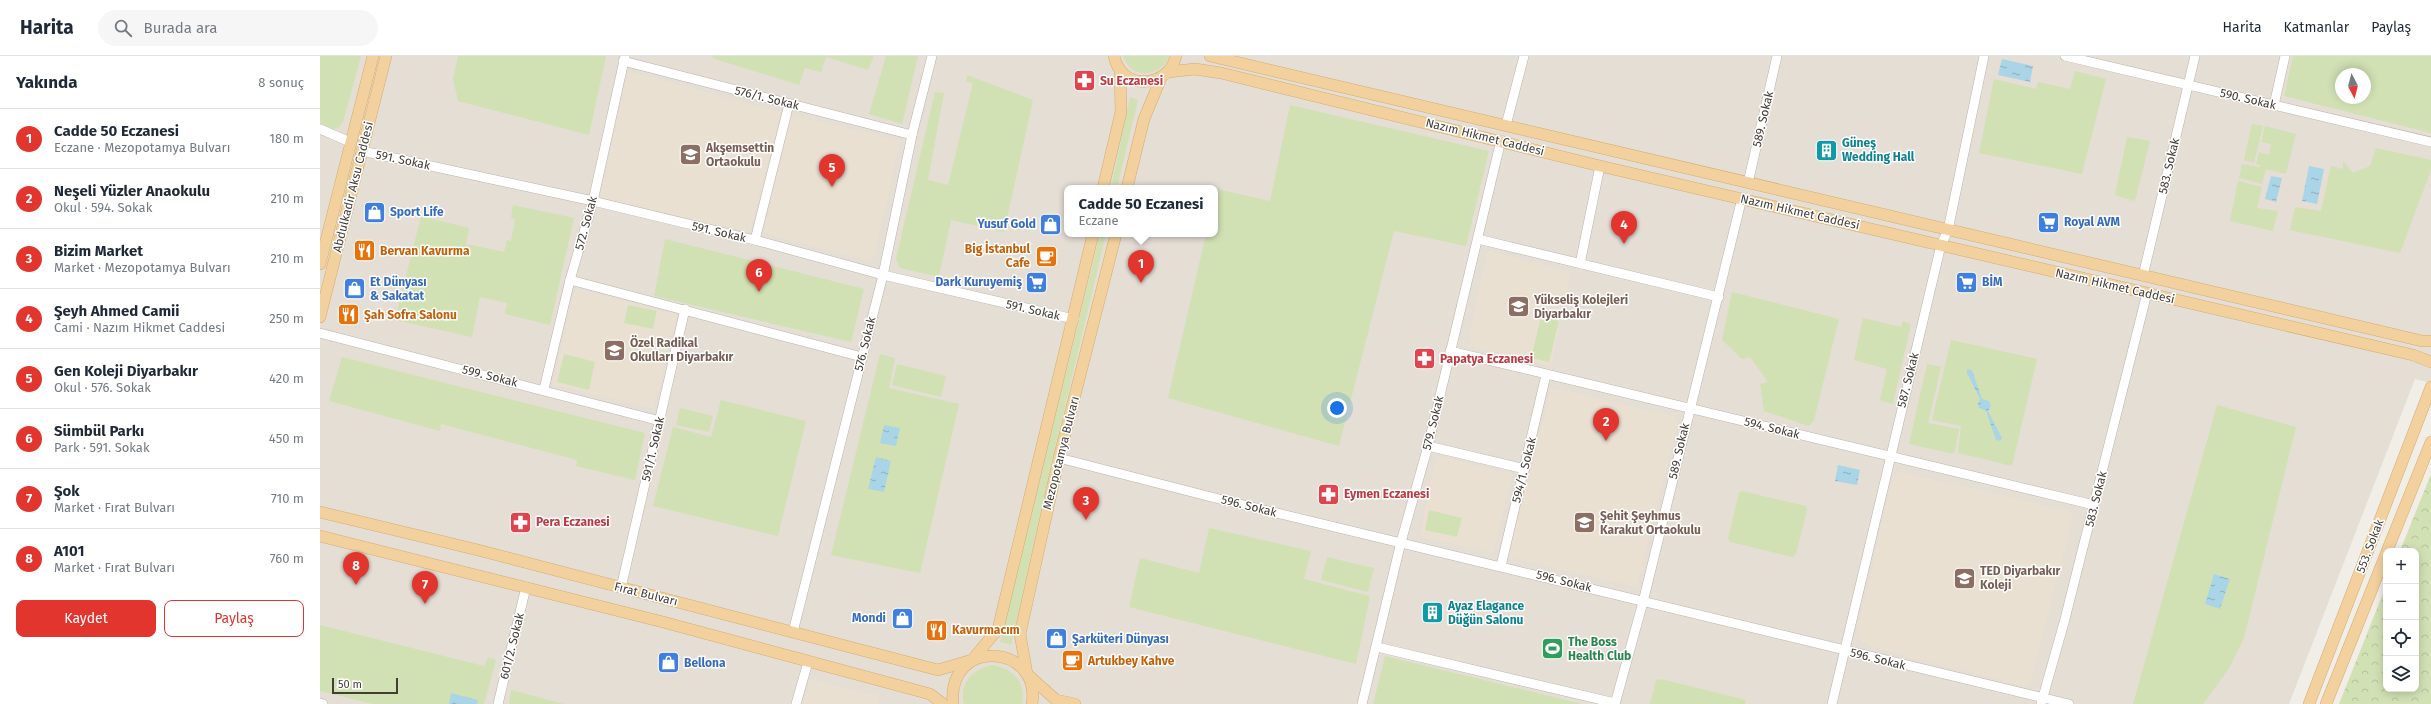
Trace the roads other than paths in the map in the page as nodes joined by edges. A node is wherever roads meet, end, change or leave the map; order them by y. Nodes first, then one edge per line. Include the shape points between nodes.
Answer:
1 (373, 56) edge
2 (386, 56) edge
3 (932, 56) edge
4 (1176, 56) edge
5 (1210, 56) edge
6 (1524, 56) edge
7 (1777, 56) edge
8 (1984, 56) edge
9 (2065, 56) edge
10 (2195, 56) edge
11 (2285, 56) edge
12 (1114, 57) edge
13 (624, 58) edge
14 (1120, 70) junction
15 (1164, 75) junction
16 (2188, 86) junction
17 (789, 104) junction
18 (2274, 105) junction
19 (1506, 125) junction
20 (320, 129) edge
21 (912, 135) junction
22 (1501, 140) junction
23 (350, 142) junction
24 (2431, 142) edge
25 (362, 151) junction
26 (1600, 166) junction
27 (1748, 183) junction
28 (1104, 185) edge
29 (1128, 185) edge
30 (1742, 198) junction
31 (593, 201) junction
32 (1948, 230) junction
33 (1092, 237) edge
34 (1115, 237) edge
35 (1478, 239) junction
36 (755, 240) junction
37 (1941, 245) junction
38 (320, 264) edge
39 (1580, 264) junction
40 (883, 275) junction
41 (2143, 276) junction
42 (570, 280) junction
43 (2147, 293) junction
44 (1719, 297) junction
45 (685, 309) junction
46 (320, 317) edge
47 (1074, 319) junction
48 (320, 333) edge
49 (2431, 341) edge
50 (1450, 351) junction
51 (862, 357) junction
52 (2431, 362) edge
53 (1546, 375) junction
54 (2431, 387) edge
55 (544, 390) junction
56 (1690, 408) junction
57 (660, 421) junction
58 (2431, 442) edge
59 (1428, 446) junction
60 (1890, 457) junction
61 (1059, 458) junction
62 (1525, 470) junction
63 (2094, 505) junction
64 (320, 512) edge
65 (320, 536) edge
66 (1401, 542) junction
67 (2389, 548) edge
68 (2383, 562) edge
69 (1501, 566) junction
70 (526, 587) junction
71 (621, 588) junction
72 (1643, 602) junction
73 (793, 632) junction
74 (1377, 647) junction
75 (1844, 650) junction
76 (972, 660) junction
77 (808, 662) junction
78 (1027, 674) junction
79 (2041, 701) edge
80 (320, 703) edge
81 (323, 704) edge
82 (498, 704) edge
83 (796, 704) edge
84 (943, 704) edge
85 (953, 704) edge
86 (1032, 704) edge
87 (1075, 704) edge
88 (1362, 704) edge
89 (1615, 704) edge
90 (1832, 704) edge
91 (2069, 704) edge
92 (2309, 704) edge
93 (2326, 704) edge

1 - 23 main road, Abdulkadir Aksu Caddesi
2 - 25 main road, Abdulkadir Aksu Caddesi
3 - 21 street, 576. Sokak
4 - 15 main road
5 - 19 main road, Nazım Hikmet Caddesi
6 - 19 street
7 - 27 street, 589. Sokak
8 - 32 street, 587. Sokak
9 - 16 street, 590. Sokak
10 - 16 street, 583. Sokak
11 - 18 street
12 - 14 main road
13 - 17 street, 576/1. Sokak
13 - 31 street, 572. Sokak
14 - 15 main road, Nazım Hikmet Caddesi via 1128,78 1139,82 1150,82
14 - 28 main road via 1121,112
15 - 22 main road, Nazım Hikmet Caddesi via 1194,69 1221,73
15 - 29 main road via 1144,119
16 - 18 street, 590. Sokak
16 - 41 street, 583. Sokak
17 - 21 street, 576/1. Sokak
17 - 36 street
18 - 24 street, 590. Sokak
19 - 27 main road, Nazım Hikmet Caddesi
20 - 23 street
21 - 40 street, 576. Sokak
22 - 26 main road, Nazım Hikmet Caddesi
22 - 35 street, 579. Sokak
23 - 38 main road, Abdulkadir Aksu Caddesi
25 - 31 street, 591. Sokak
25 - 46 main road, Abdulkadir Aksu Caddesi
26 - 30 main road, Nazım Hikmet Caddesi
26 - 39 street
27 - 32 main road, Nazım Hikmet Caddesi
30 - 37 main road, Nazım Hikmet Caddesi
30 - 44 street, 589. Sokak
31 - 36 street, 591. Sokak
31 - 42 street, 572. Sokak
32 - 37 street, 587. Sokak
32 - 41 main road, Nazım Hikmet Caddesi
33 - 47 main road, Mezopotamya Bulvarı
34 - 61 main road, Mezopotamya Bulvarı
35 - 39 street
35 - 50 street, 579. Sokak
36 - 40 street, 591. Sokak
37 - 43 main road, Nazım Hikmet Caddesi
37 - 60 street, 587. Sokak
39 - 44 street
40 - 47 street, 591. Sokak
40 - 51 street, 576. Sokak
41 - 49 main road, Nazım Hikmet Caddesi
42 - 45 street
42 - 55 street, 572. Sokak
43 - 52 main road, Nazım Hikmet Caddesi via 2412,355
43 - 63 street, 583. Sokak
44 - 56 street, 589. Sokak
45 - 51 street
45 - 57 street, 591/1. Sokak
47 - 76 main road, Mezopotamya Bulvarı via 998,630
48 - 55 street, 599. Sokak
50 - 53 street, 594. Sokak
50 - 59 street, 579. Sokak
51 - 73 street, 576. Sokak
53 - 56 street, 594. Sokak
53 - 62 street, 594/1. Sokak
54 - 92 main road, 553. Sokak
55 - 57 street, 599. Sokak
56 - 60 street, 594. Sokak
56 - 72 street, 589. Sokak
57 - 71 street, 591/1. Sokak
58 - 67 main road
59 - 62 street
59 - 66 street, 579. Sokak
60 - 63 street, 594. Sokak
60 - 75 street, 587. Sokak
61 - 66 street, 596. Sokak
61 - 78 main road, Mezopotamya Bulvarı via 1020,634
62 - 69 street, 594/1. Sokak
63 - 79 street, 583. Sokak
64 - 71 main road, Fırat Bulvarı
65 - 70 main road, Fırat Bulvarı
66 - 69 street, 596. Sokak
66 - 74 street, 579. Sokak
68 - 93 main road
69 - 72 street, 596. Sokak
70 - 77 main road, Fırat Bulvarı
70 - 82 street, 601/2. Sokak
71 - 73 main road, Fırat Bulvarı
72 - 75 street, 596. Sokak
72 - 89 street, 589. Sokak
73 - 76 main road, Fırat Bulvarı via 938,670
74 - 88 street, 579. Sokak
74 - 89 street
75 - 79 street, 596. Sokak
75 - 90 street, 587. Sokak
76 - 78 main road, Fırat Bulvarı via 995,655 1007,658 1018,664
76 - 85 main road, Mezopotamya Bulvarı via 955,680
77 - 83 street
77 - 84 main road, Fırat Bulvarı via 930,694
78 - 86 main road, Mezopotamya Bulvarı via 1032,684
78 - 87 main road via 1056,700
79 - 91 street, 596. Sokak
80 - 81 street

